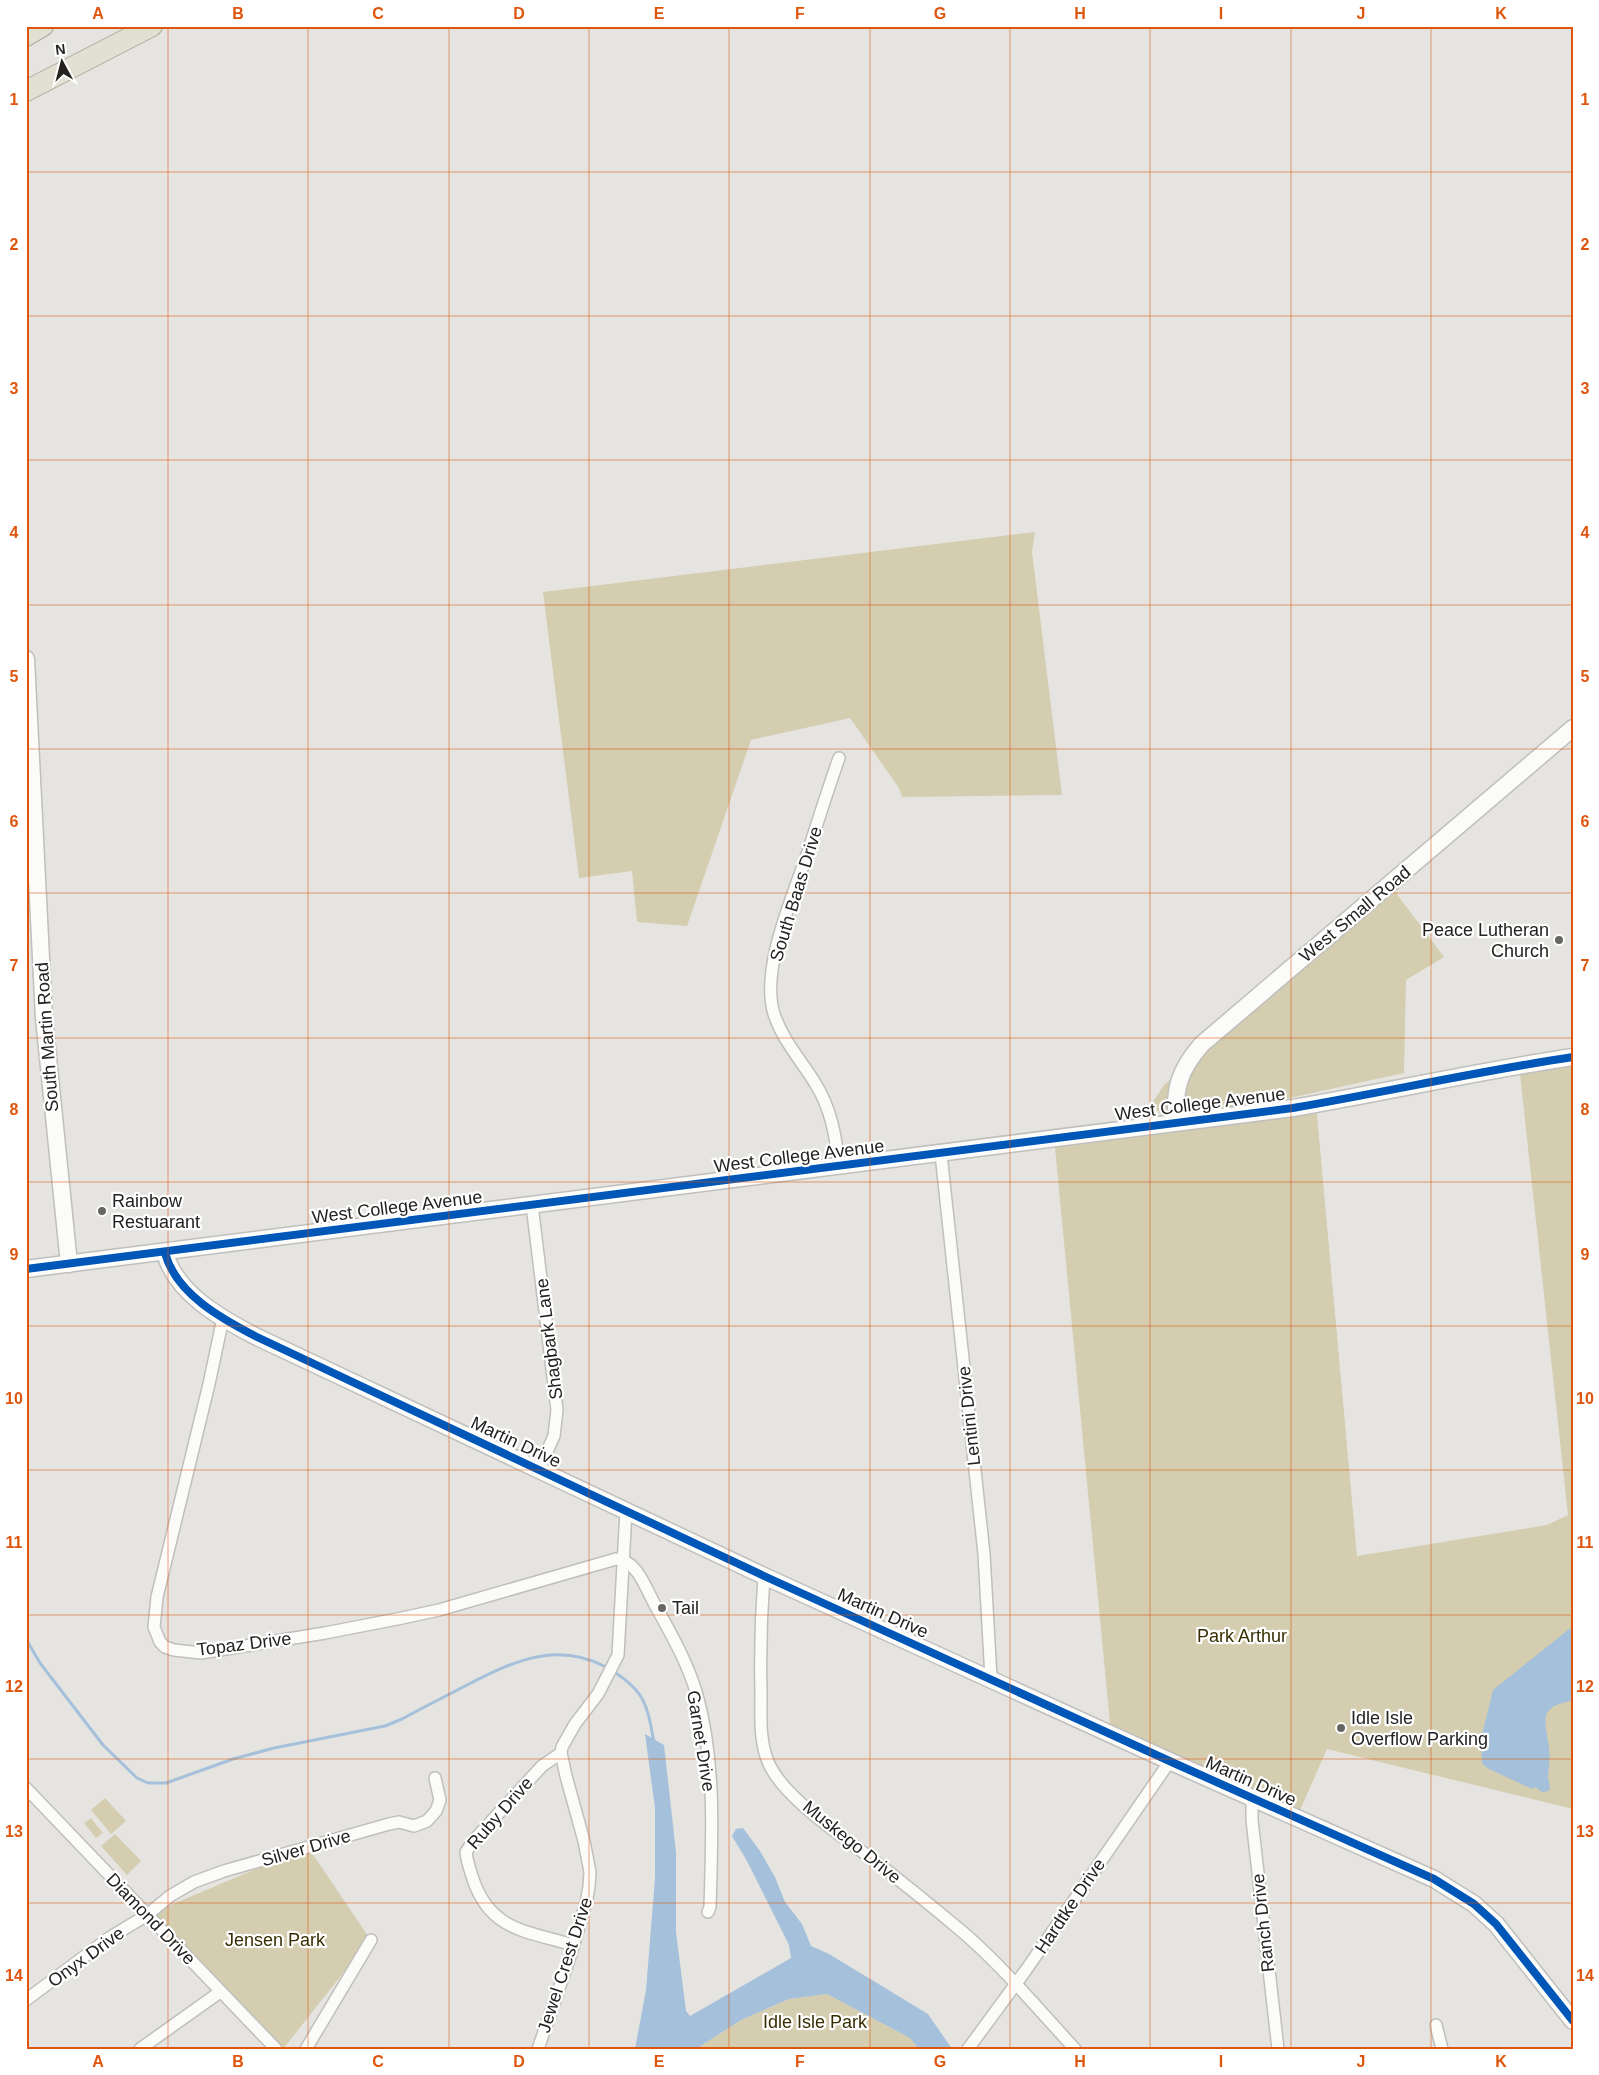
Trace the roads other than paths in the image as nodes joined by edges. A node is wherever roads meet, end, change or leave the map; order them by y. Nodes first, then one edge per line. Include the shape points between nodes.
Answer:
1 (43, 26) edge
2 (152, 26) edge
3 (26, 36) edge
4 (33, 87) edge
5 (26, 659) edge
6 (1573, 728) edge
7 (839, 758) dead end
8 (1573, 1057) edge
9 (1177, 1122) junction
10 (941, 1154) junction
11 (839, 1166) junction
12 (532, 1205) junction
13 (165, 1253) junction
14 (69, 1264) junction
15 (26, 1269) edge
16 (223, 1318) junction
17 (539, 1469) junction
18 (626, 1511) junction
19 (623, 1559) junction
20 (764, 1576) junction
21 (991, 1678) junction
22 (561, 1753) junction
23 (1170, 1761) junction
24 (435, 1778) dead end
25 (26, 1788) edge
26 (1252, 1798) junction
27 (708, 1912) dead end
28 (147, 1915) junction
29 (371, 1940) dead end
30 (572, 1945) junction
31 (1016, 1983) junction
32 (220, 1992) junction
33 (26, 2000) edge
34 (1573, 2021) edge
35 (1436, 2025) dead end
36 (140, 2049) edge
37 (276, 2049) edge
38 (306, 2049) edge
39 (538, 2049) edge
40 (968, 2049) edge
41 (1075, 2049) edge
42 (1278, 2049) edge
43 (1442, 2049) edge

1 - 3 highway
2 - 4 highway
5 - 14 street, South Martin Road via 44,1018
6 - 9 street, West Small Road via 1202,1044 1182,1072 1175,1097
7 - 11 street, South Baas Drive via 776,948 771,993 775,1016 785,1039 825,1101 837,1144
8 - 9 street, West College Avenue via 1300,1106
9 - 10 street, West College Avenue
10 - 11 street, West College Avenue
10 - 21 street, Lentini Drive via 984,1554
11 - 12 street, West College Avenue
12 - 13 street, West College Avenue
12 - 17 street, Shagbark Lane via 557,1410 554,1436
13 - 14 street, West College Avenue
13 - 16 street, Martin Drive via 181,1283
14 - 15 street, West College Avenue
16 - 17 street, Martin Drive
16 - 19 street, Topaz Drive via 157,1597 154,1627 165,1647 185,1652 215,1651 344,1630 439,1610
17 - 18 street, Martin Drive
18 - 19 street
18 - 20 street, Martin Drive
19 - 22 street via 618,1655 598,1694 566,1739
19 - 27 street, Garnet Drive via 637,1572 677,1646 697,1695 710,1788
20 - 21 street, Martin Drive
20 - 31 street, Muskego Drive via 761,1716 765,1753 773,1772 791,1794 924,1899
21 - 23 street, Martin Drive
22 - 30 street, Jewel Crest Drive via 590,1872 586,1903
22 - 30 street, Ruby Drive via 536,1773 466,1852 480,1898 498,1920
23 - 26 street, Martin Drive
23 - 31 street, Hardtke Drive
24 - 28 street, Silver Drive via 440,1800 436,1811 417,1826 399,1822 389,1824 224,1871 194,1882
25 - 28 street, Diamond Drive
26 - 34 street, Martin Drive via 1364,1846 1456,1891 1496,1924
26 - 42 street, Ranch Drive
28 - 32 street, Diamond Drive
28 - 33 street, Onyx Drive via 109,1938
29 - 38 street
30 - 39 street, Jewel Crest Drive
31 - 40 street, Hardtke Drive
31 - 41 street, Muskego Drive
32 - 36 street
32 - 37 street, Diamond Drive
35 - 43 street

